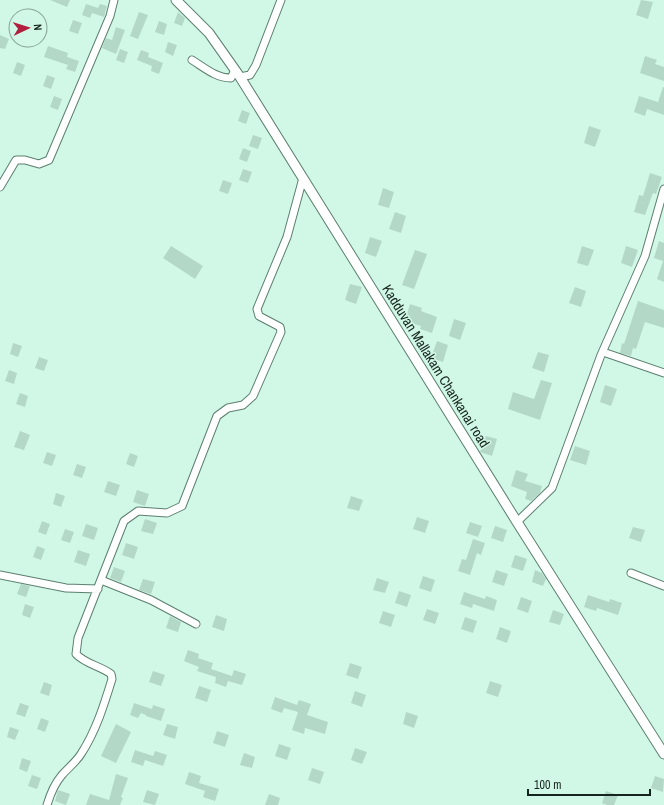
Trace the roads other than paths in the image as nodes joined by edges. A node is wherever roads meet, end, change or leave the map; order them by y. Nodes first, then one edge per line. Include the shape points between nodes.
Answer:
1 (114, 0) edge
2 (176, 0) edge
3 (281, 0) edge
4 (192, 60) dead end
5 (238, 73) junction
6 (303, 178) junction
7 (0, 186) edge
8 (664, 189) edge
9 (603, 352) junction
10 (664, 373) edge
11 (517, 522) junction
12 (631, 574) dead end
13 (0, 575) edge
14 (102, 580) junction
15 (664, 586) edge
16 (98, 589) junction
17 (196, 624) dead end
18 (664, 754) edge
19 (47, 805) edge

1 - 7 street via 110,16 49,160 39,164 16,160
2 - 5 main road, Kadduvan Mallakam Chankanai road via 209,33
3 - 5 street via 256,65 250,75
4 - 5 street via 224,78 231,78
5 - 6 main road, Kadduvan Mallakam Chankanai road
6 - 11 main road, Kadduvan Mallakam Chankanai road
6 - 14 street via 287,237 257,309 259,316 280,327 281,332 253,396 243,405 228,408 217,416 182,506 167,513 138,511 124,521
8 - 9 street via 645,256
9 - 10 street
9 - 11 street via 552,488
11 - 18 main road, Kadduvan Mallakam Chankanai road
12 - 15 street
13 - 16 street via 66,588
14 - 16 street
14 - 17 street via 151,600
16 - 19 street via 78,638 76,654 107,671 112,679 98,723 80,756 61,776

